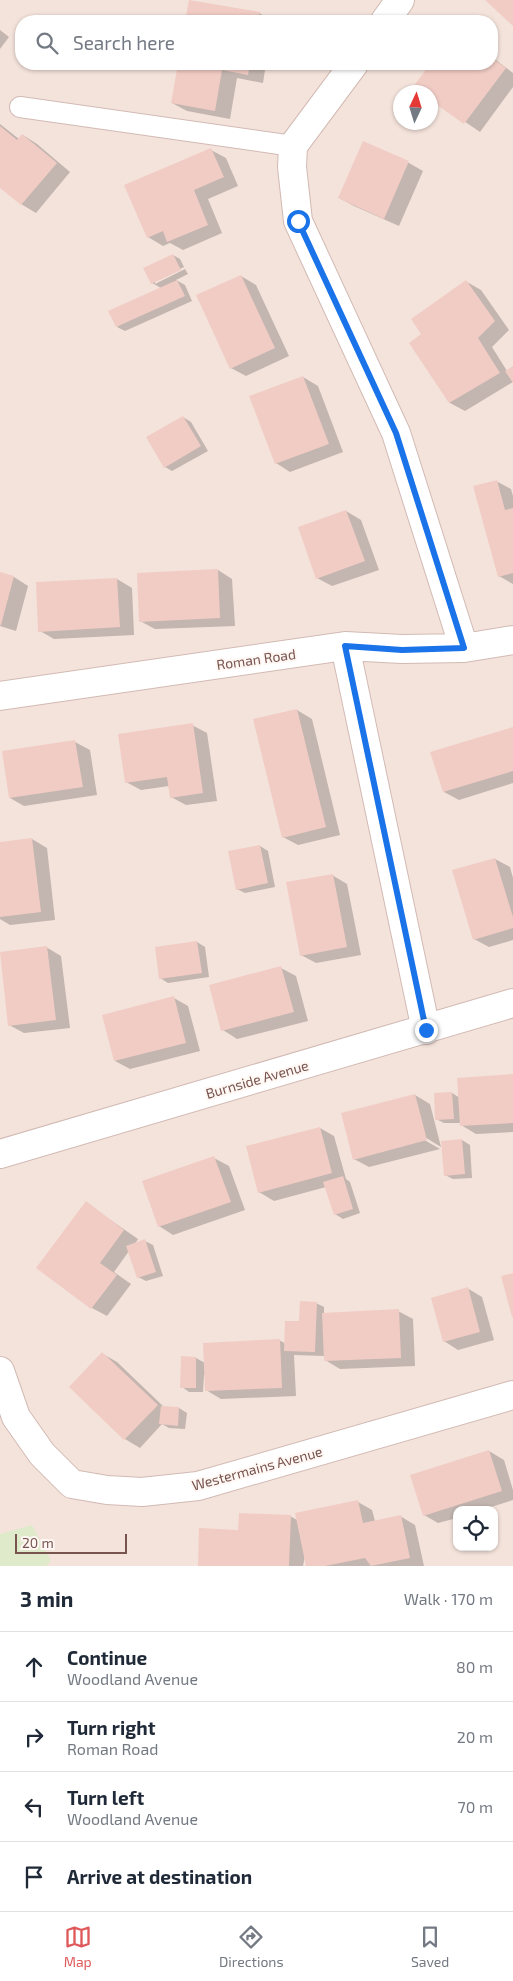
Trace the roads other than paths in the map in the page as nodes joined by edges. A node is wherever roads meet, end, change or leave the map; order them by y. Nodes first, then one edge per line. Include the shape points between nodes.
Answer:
1 (400, 0) edge
2 (389, 15) edge
3 (350, 70) edge
4 (20, 107) dead end
5 (293, 146) junction
6 (513, 640) edge
7 (345, 646) junction
8 (464, 648) junction
9 (0, 696) edge
10 (513, 1003) edge
11 (426, 1030) junction
12 (0, 1154) edge
13 (0, 1371) edge
14 (513, 1395) edge

1 - 2 street
3 - 5 street
4 - 5 lane
5 - 8 street via 298,221 396,433
6 - 8 street, Roman Road
7 - 8 street, Roman Road via 402,650
7 - 9 street, Roman Road
7 - 11 street
10 - 11 street, Burnside Avenue
11 - 12 street, Burnside Avenue
13 - 14 street, Westermains Avenue via 16,1417 42,1454 72,1484 142,1492 198,1486

